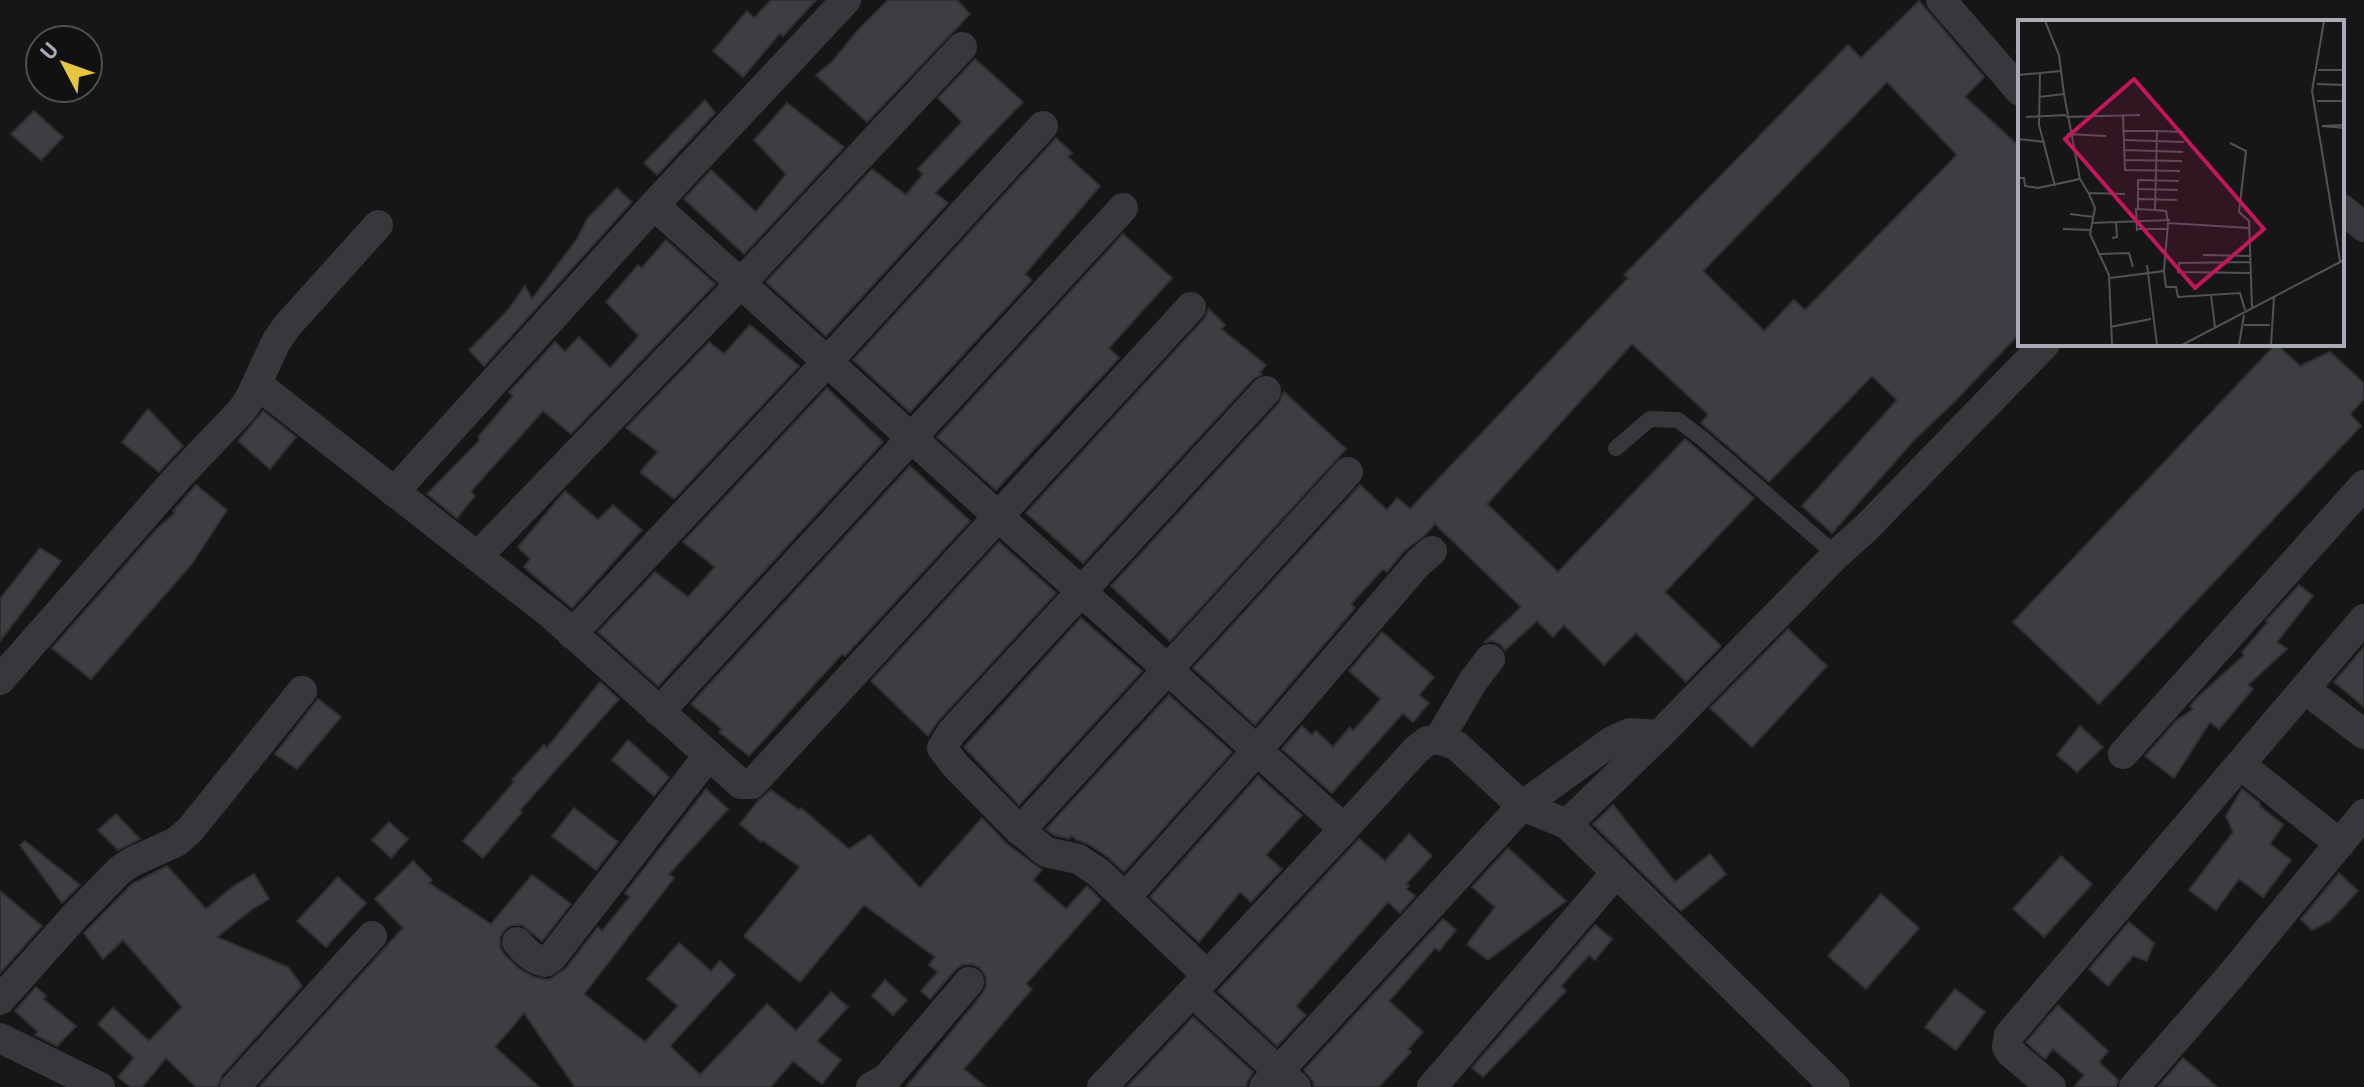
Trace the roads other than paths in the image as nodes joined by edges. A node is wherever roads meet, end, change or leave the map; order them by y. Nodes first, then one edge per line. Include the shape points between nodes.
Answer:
1 (846, 0) edge
2 (1941, 0) edge
3 (962, 47) dead end
4 (2018, 89) edge
5 (1043, 126) dead end
6 (654, 205) junction
7 (1123, 208) dead end
8 (2344, 211) edge
9 (378, 225) dead end
10 (2364, 227) edge
11 (741, 283) junction
12 (1191, 307) dead end
13 (2043, 346) edge
14 (827, 362) junction
15 (257, 384) junction
16 (1266, 391) dead end
17 (911, 438) junction
18 (1616, 448) dead end
19 (1348, 472) dead end
20 (2364, 485) edge
21 (394, 492) junction
22 (999, 517) junction
23 (1432, 551) dead end
24 (1836, 555) junction
25 (477, 557) junction
26 (1082, 593) junction
27 (2364, 619) edge
28 (572, 634) junction
29 (1490, 659) dead end
30 (1168, 670) junction
31 (0, 680) edge
32 (2306, 690) junction
33 (302, 691) dead end
34 (659, 712) junction
35 (2364, 734) edge
36 (1659, 735) junction
37 (1439, 739) junction
38 (1258, 749) junction
39 (2123, 754) dead end
40 (708, 756) junction
41 (2241, 765) junction
42 (1522, 806) junction
43 (2364, 814) edge
44 (1567, 824) junction
45 (1344, 829) junction
46 (1020, 831) junction
47 (2340, 844) junction
48 (1616, 873) junction
49 (1125, 898) junction
50 (372, 936) dead end
51 (517, 942) dead end
52 (969, 982) dead end
53 (1199, 984) junction
54 (0, 1000) edge
55 (0, 1038) edge
56 (1279, 1081) edge
57 (100, 1087) edge
58 (235, 1087) edge
59 (871, 1087) edge
60 (1102, 1087) edge
61 (1432, 1087) edge
62 (1835, 1087) edge
63 (2051, 1087) edge
64 (2134, 1087) edge

1 - 6 street
2 - 4 street
3 - 11 street
5 - 14 street
6 - 11 street
6 - 21 street
7 - 17 street
8 - 10 street
9 - 15 street via 287,326
11 - 14 street
11 - 25 street
12 - 22 street
13 - 24 street
14 - 17 street
14 - 28 street
15 - 21 street
15 - 31 street via 242,410
16 - 26 street
17 - 22 street
17 - 34 street
18 - 24 lane via 1650,419 1678,420
19 - 30 street
20 - 39 street
21 - 25 street
22 - 26 street
22 - 40 street via 752,784 741,784
23 - 38 street
24 - 36 street
25 - 28 street
26 - 30 street
26 - 46 street via 942,748
27 - 32 street
28 - 34 street
29 - 37 street
30 - 38 street
30 - 46 street
32 - 35 street
32 - 41 street
33 - 54 street via 190,830 120,870
34 - 40 street
36 - 42 street via 1630,733 1612,741
36 - 44 street
37 - 42 street via 1457,746
37 - 45 street via 1416,750
38 - 45 street
38 - 49 street
40 - 51 street via 552,957 537,960
41 - 47 street
41 - 63 street via 2009,1035 2010,1052
42 - 44 street
42 - 56 street
43 - 47 street
44 - 48 street
45 - 53 street
46 - 49 street via 1046,852 1088,865
47 - 64 street
48 - 61 street
48 - 62 street
49 - 53 street
50 - 58 street
52 - 59 street via 887,1078
53 - 56 street
53 - 60 street
55 - 57 street

